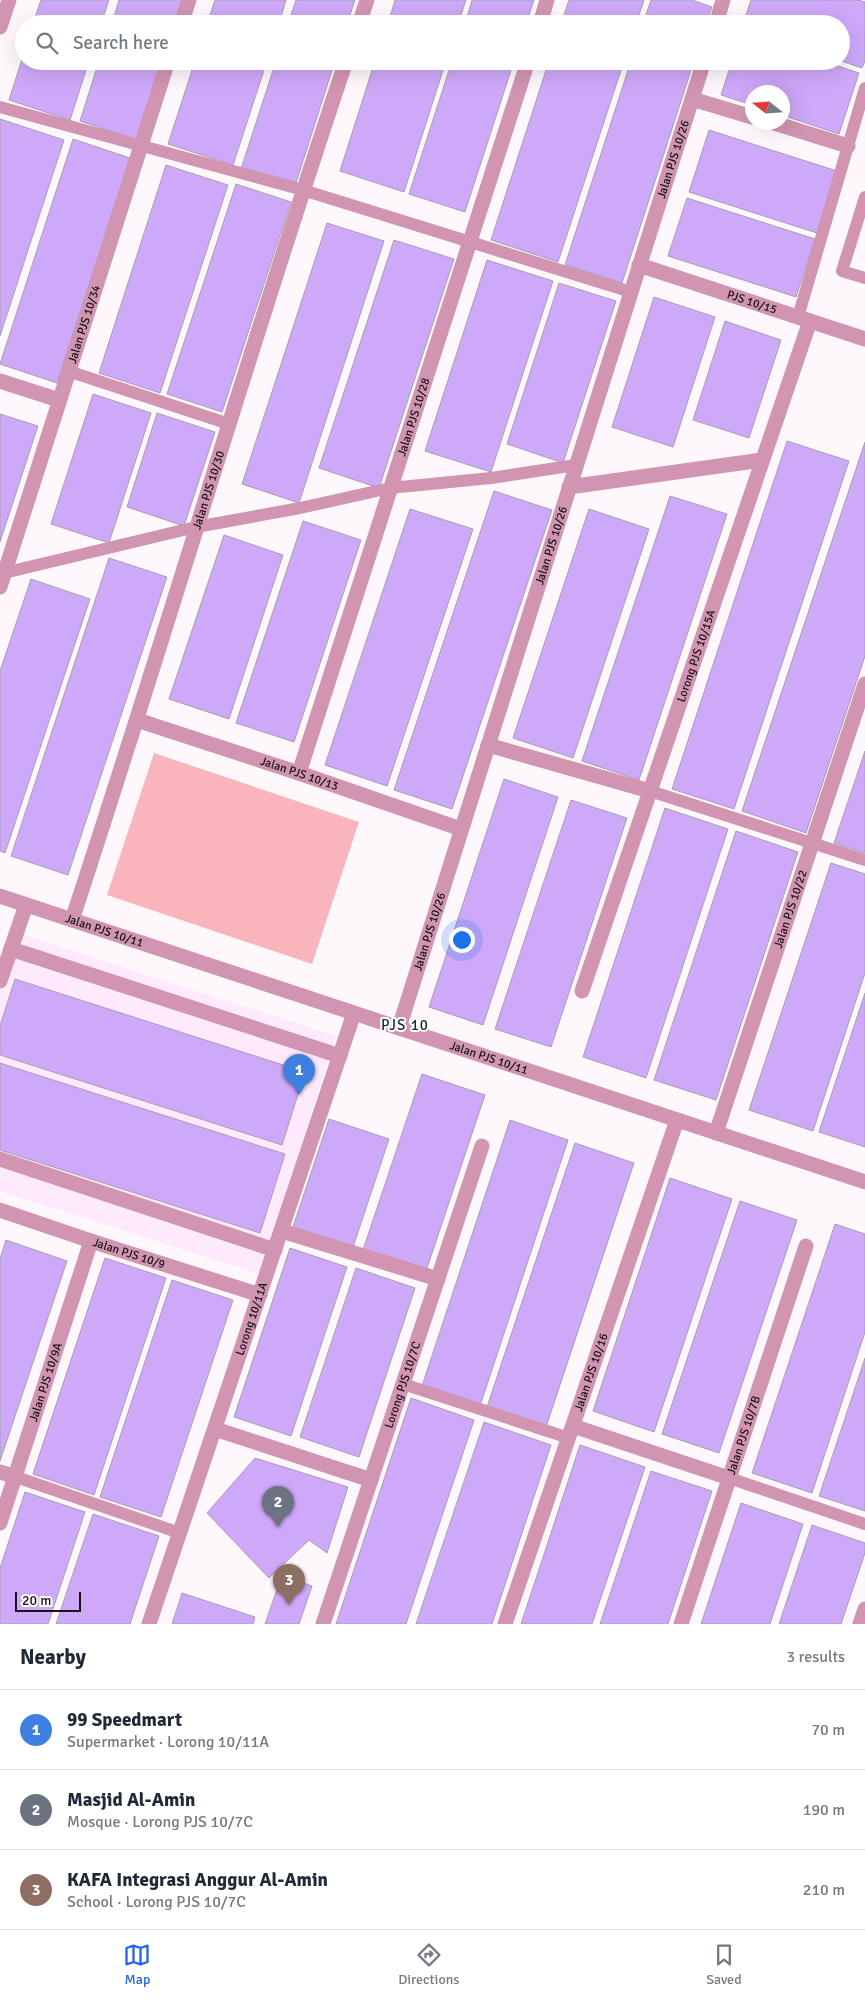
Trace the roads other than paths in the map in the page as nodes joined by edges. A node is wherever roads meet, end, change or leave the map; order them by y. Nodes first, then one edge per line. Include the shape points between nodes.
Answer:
1 (8, 0) edge
2 (188, 0) edge
3 (367, 0) edge
4 (547, 0) edge
5 (723, 0) edge
6 (184, 15) edge
7 (362, 15) edge
8 (543, 15) edge
9 (719, 15) edge
10 (0, 27) edge
11 (165, 70) edge
12 (343, 70) edge
13 (525, 70) edge
14 (701, 70) edge
15 (865, 88) edge
16 (692, 99) junction
17 (0, 107) edge
18 (745, 115) edge
19 (790, 128) edge
20 (140, 145) junction
21 (848, 146) junction
22 (303, 190) junction
23 (865, 197) edge
24 (470, 241) junction
25 (639, 265) junction
26 (865, 278) edge
27 (631, 292) junction
28 (804, 319) junction
29 (865, 339) edge
30 (68, 371) junction
31 (0, 381) edge
32 (59, 400) junction
33 (229, 424) junction
34 (762, 460) junction
35 (576, 465) junction
36 (569, 487) junction
37 (390, 488) junction
38 (196, 527) junction
39 (2, 578) edge
40 (865, 684) edge
41 (137, 720) junction
42 (488, 745) junction
43 (299, 773) junction
44 (650, 791) junction
45 (461, 829) junction
46 (812, 843) junction
47 (865, 860) edge
48 (0, 896) edge
49 (26, 905) junction
50 (72, 920) junction
51 (11, 950) junction
52 (0, 981) edge
53 (582, 991) dead end
54 (354, 1013) junction
55 (399, 1028) junction
56 (340, 1056) junction
57 (677, 1120) junction
58 (716, 1133) junction
59 (482, 1146) dead end
60 (0, 1159) edge
61 (865, 1182) edge
62 (0, 1210) edge
63 (282, 1231) junction
64 (91, 1241) junction
65 (806, 1246) dead end
66 (275, 1250) junction
67 (438, 1279) junction
68 (260, 1295) junction
69 (403, 1384) junction
70 (215, 1429) junction
71 (571, 1432) junction
72 (0, 1472) edge
73 (16, 1477) junction
74 (730, 1478) junction
75 (371, 1480) junction
76 (0, 1523) edge
77 (865, 1524) edge
78 (180, 1533) junction
79 (865, 1609) edge
80 (149, 1624) edge
81 (323, 1624) edge
82 (506, 1624) edge
83 (681, 1624) edge
84 (860, 1624) edge

1 - 10 street
2 - 6 street
3 - 7 street
4 - 8 street
5 - 9 street
11 - 20 street, Jalan PJS 10/34
12 - 22 street, Jalan PJS 10/30
13 - 24 street, Jalan PJS 10/28
14 - 16 street, Jalan PJS 10/26
15 - 21 lane
16 - 18 street
16 - 25 street, Jalan PJS 10/26
17 - 20 lane
19 - 21 street
20 - 22 lane
20 - 30 street, Jalan PJS 10/34
21 - 28 lane
22 - 24 lane
22 - 33 street, Jalan PJS 10/30
23 - 26 lane via 842,271
24 - 27 lane
24 - 37 street, Jalan PJS 10/28
25 - 27 street, Jalan PJS 10/26
25 - 28 street, PJS 10/15
27 - 35 street, Jalan PJS 10/26
28 - 29 street, PJS 10/15
28 - 34 street, Lorong PJS 10/15A
30 - 32 street, Jalan PJS 10/34
30 - 33 lane
31 - 32 street
32 - 39 street, Jalan PJS 10/34
33 - 38 street, Jalan PJS 10/30
34 - 36 street
34 - 44 street, Lorong PJS 10/15A
35 - 36 street, Jalan PJS 10/26
35 - 37 lane
36 - 42 street, Jalan PJS 10/26
37 - 38 lane
37 - 43 street, Jalan PJS 10/28
38 - 39 lane
38 - 41 street, Jalan PJS 10/30
40 - 46 street, Jalan PJS 10/22
41 - 43 street, Jalan PJS 10/13
41 - 50 street, Jalan PJS 10/30
42 - 44 street
42 - 45 street, Jalan PJS 10/26
43 - 45 street, Jalan PJS 10/13
44 - 46 lane
44 - 53 street, Lorong PJS 10/15A
45 - 55 street, Jalan PJS 10/26
46 - 47 lane
46 - 58 street, Jalan PJS 10/22
48 - 49 street, Jalan PJS 10/11
49 - 50 street, Jalan PJS 10/11
49 - 51 street
50 - 54 street, Jalan PJS 10/11
51 - 52 street
51 - 56 street
54 - 55 street, Jalan PJS 10/11
54 - 56 street, Lorong 10/11A
55 - 57 street, Jalan PJS 10/11
56 - 63 street, Lorong 10/11A
57 - 58 street, Jalan PJS 10/11
57 - 71 street, Jalan PJS 10/16
58 - 61 street, Jalan PJS 10/11
59 - 67 street, Lorong PJS 10/7C
60 - 66 street
62 - 64 street, Jalan PJS 10/9
63 - 66 street, Lorong 10/11A
63 - 67 street
64 - 68 street, Jalan PJS 10/9
64 - 73 street, Jalan PJS 10/9A
65 - 74 street, Jalan PJS 10/7B
66 - 68 street, Lorong 10/11A
67 - 69 street, Lorong PJS 10/7C
68 - 70 street, Lorong 10/11A
69 - 71 lane
69 - 75 street, Lorong PJS 10/7C
70 - 75 street
70 - 78 street, Lorong 10/11A
71 - 74 street
71 - 82 street, Jalan PJS 10/16
72 - 73 street
73 - 76 street, Jalan PJS 10/9A
73 - 78 lane
74 - 77 lane
74 - 83 street, Jalan PJS 10/7B
75 - 81 street, Lorong PJS 10/7C
78 - 80 street, Lorong 10/11A
79 - 84 street

